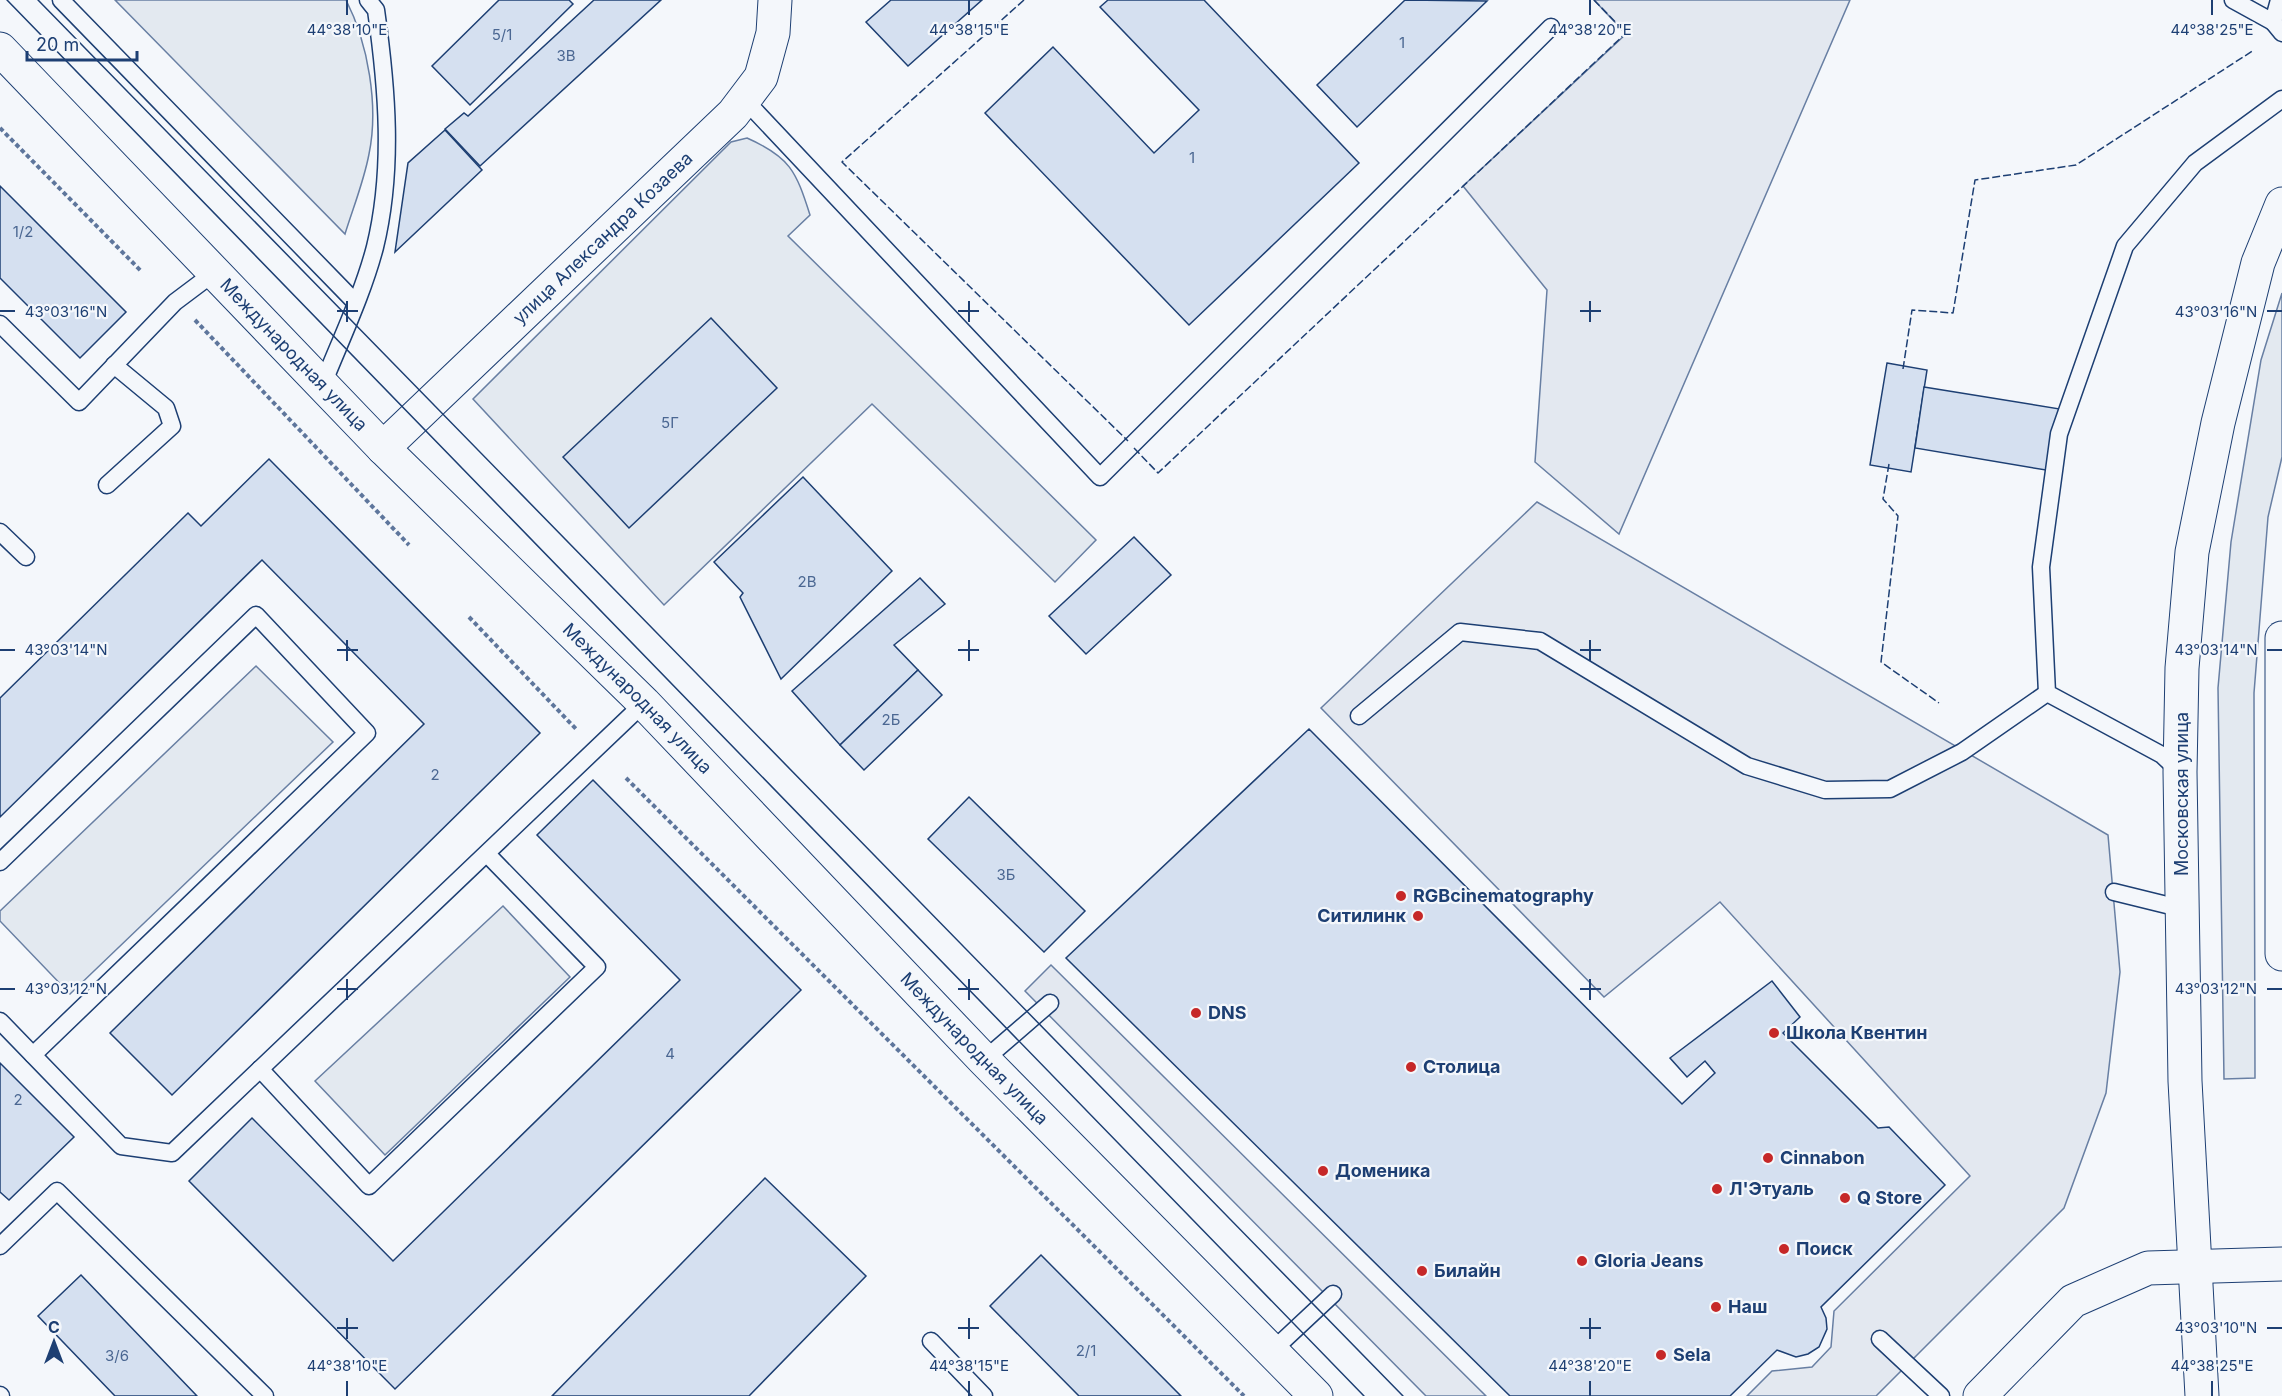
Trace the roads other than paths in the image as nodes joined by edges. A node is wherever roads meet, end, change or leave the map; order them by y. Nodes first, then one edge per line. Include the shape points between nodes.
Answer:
1 (61, 0) edge
2 (368, 0) edge
3 (2233, 0) edge
4 (2279, 0) edge
5 (780, 6) edge
6 (1551, 27) dead end
7 (2278, 27) edge
8 (0, 49) edge
9 (744, 99) junction
10 (2282, 99) edge
11 (2282, 204) edge
12 (215, 272) junction
13 (355, 302) junction
14 (0, 324) edge
15 (114, 365) junction
16 (323, 384) junction
17 (383, 448) junction
18 (107, 485) dead end
19 (0, 532) edge
20 (26, 557) dead end
21 (2282, 638) edge
22 (2047, 693) junction
23 (644, 703) junction
24 (1359, 716) dead end
25 (2180, 772) junction
26 (488, 854) junction
27 (0, 862) edge
28 (2114, 892) dead end
29 (2183, 909) junction
30 (2282, 954) edge
31 (1050, 1003) dead end
32 (0, 1021) edge
33 (33, 1055) junction
34 (984, 1059) junction
35 (260, 1069) junction
36 (0, 1246) edge
37 (2282, 1264) edge
38 (2195, 1268) junction
39 (1333, 1294) dead end
40 (1880, 1339) dead end
41 (931, 1341) dead end
42 (1271, 1352) junction
43 (265, 1396) edge
44 (984, 1396) edge
45 (1316, 1396) edge
46 (1941, 1396) edge
47 (1980, 1396) edge
48 (2202, 1396) edge

1 - 13 lane
2 - 13 lane via 376,10 387,89 386,180 375,247
3 - 7 lane
4 - 7 lane
5 - 9 main road, улица Александра Козаева via 761,77
6 - 9 lane via 1100,477
8 - 12 main road, Международная улица
9 - 17 main road, улица Александра Козаева via 707,142
10 - 22 lane via 2195,163 2125,246 2059,434 2041,567
11 - 25 main road, Московская улица via 2258,263 2218,423 2192,552 2182,668
12 - 15 lane via 175,302
12 - 16 main road, Международная улица
13 - 16 lane
14 - 15 lane via 79,402
15 - 18 lane via 166,408 172,426
16 - 17 main road, Международная улица
17 - 23 main road, Международная улица
19 - 20 lane
21 - 30 main road
22 - 24 lane via 1962,752 1890,789 1825,790 1747,766 1540,641 1460,632
22 - 25 lane via 2162,755
23 - 26 lane
23 - 34 main road, Международная улица
25 - 29 main road, Московская улица
26 - 35 lane
26 - 35 lane via 597,967 369,1186
27 - 33 lane via 256,615 367,732
28 - 29 lane
29 - 38 main road, Московская улица via 2185,1081
31 - 34 lane
32 - 33 lane
33 - 35 lane via 121,1146 172,1154
34 - 42 main road, Международная улица
36 - 43 lane via 57,1191
37 - 38 main road
38 - 47 main road via 2148,1268 2073,1301
38 - 48 main road, Московская улица
39 - 42 lane
40 - 46 lane
41 - 44 lane
42 - 45 main road, Международная улица

